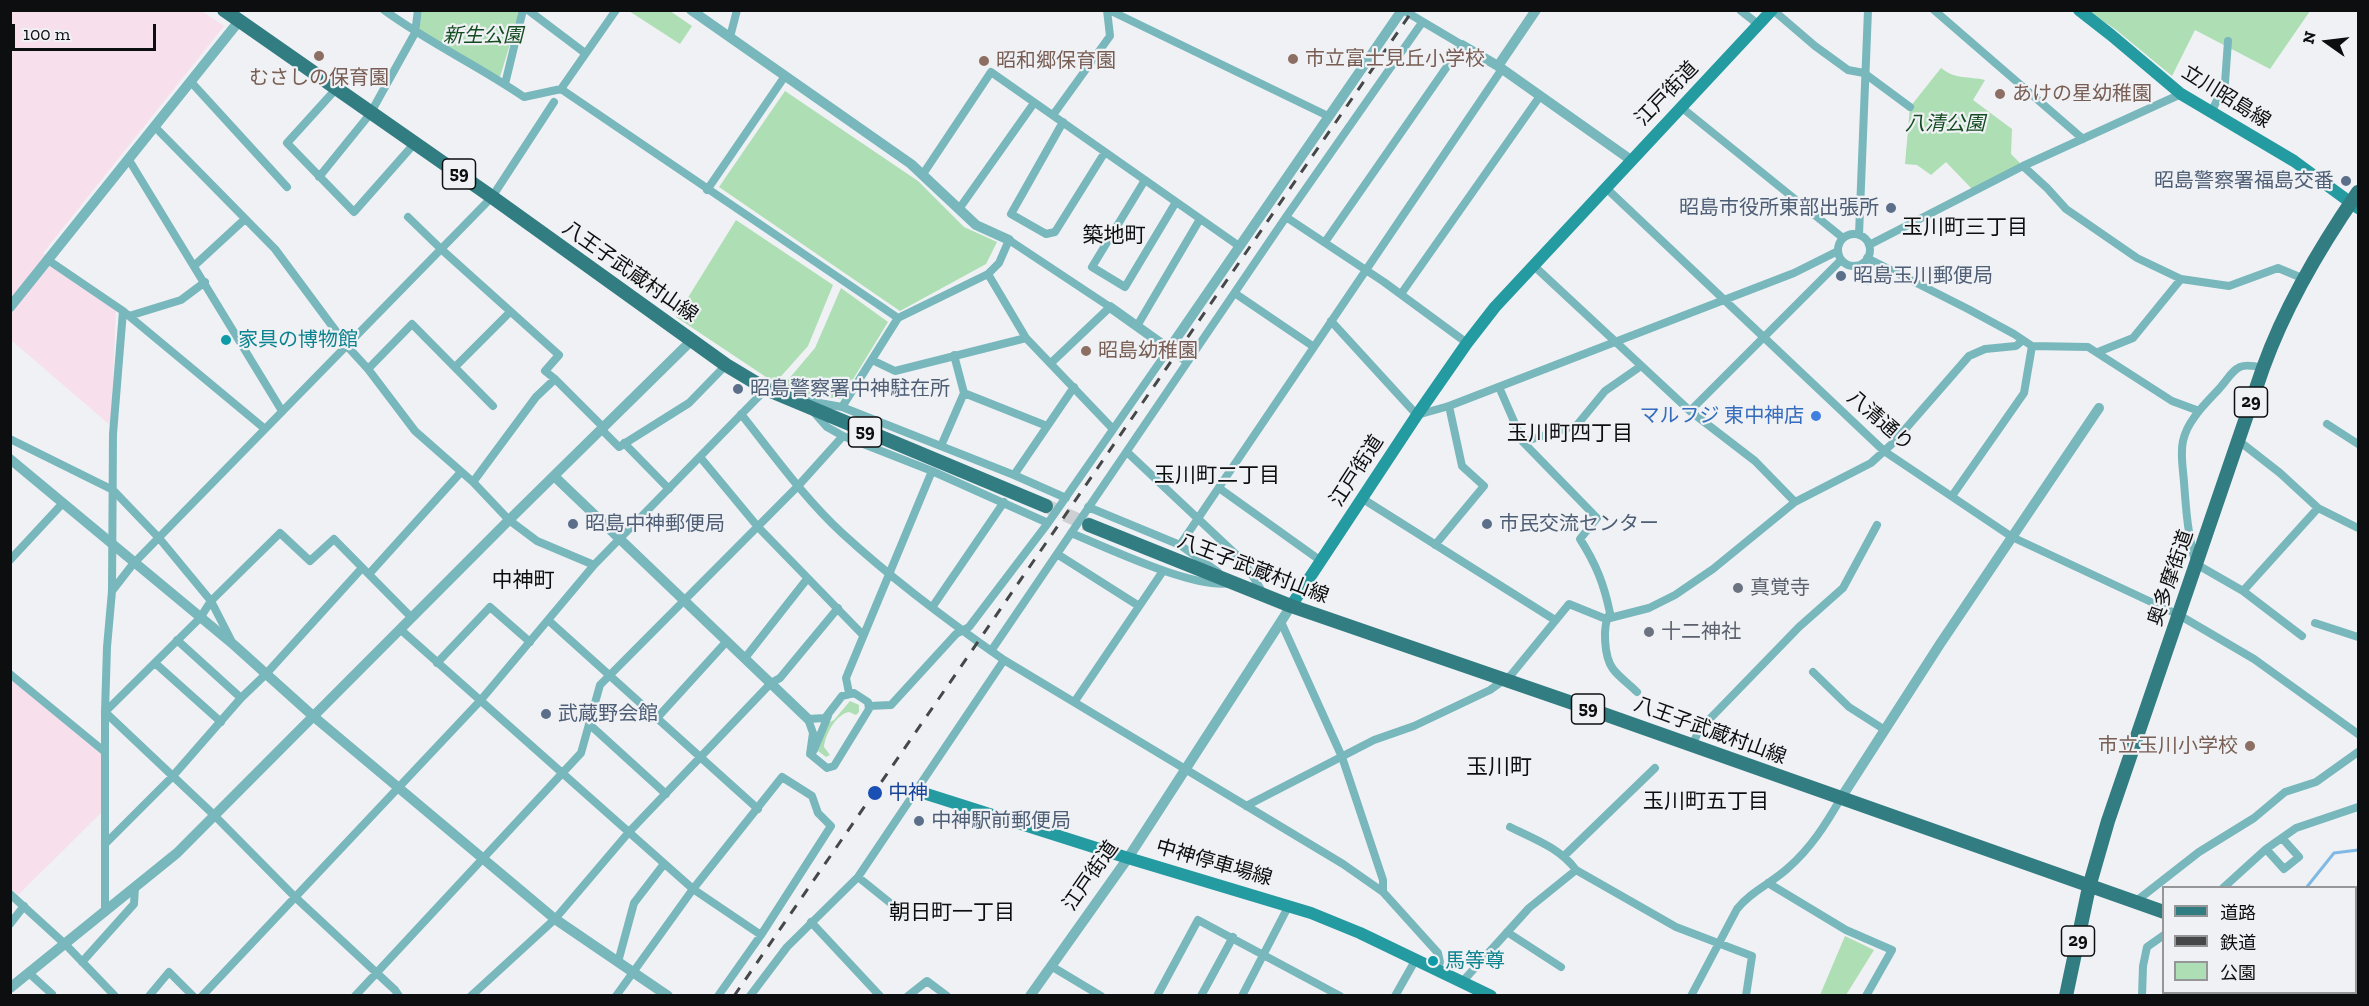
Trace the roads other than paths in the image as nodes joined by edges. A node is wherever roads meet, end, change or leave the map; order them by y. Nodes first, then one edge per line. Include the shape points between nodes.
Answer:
1 (224, 10) edge
2 (384, 10) edge
3 (418, 10) edge
4 (523, 10) edge
5 (528, 10) edge
6 (616, 10) edge
7 (691, 10) edge
8 (737, 10) edge
9 (1108, 10) edge
10 (1402, 10) edge
11 (1536, 10) edge
12 (1740, 10) edge
13 (1772, 10) edge
14 (1868, 10) edge
15 (1934, 10) edge
16 (2079, 10) edge
17 (241, 16) edge
18 (1421, 24) junction
19 (1759, 26) junction
20 (415, 33) junction
21 (730, 37) junction
22 (2228, 41) dead end
23 (1462, 45) junction
24 (585, 53) junction
25 (1500, 68) junction
26 (1864, 73) junction
27 (785, 76) junction
28 (191, 82) junction
29 (505, 84) junction
30 (336, 89) junction
31 (561, 89) junction
32 (2181, 94) junction
33 (1540, 96) junction
34 (554, 102) dead end
35 (1034, 103) junction
36 (1681, 107) junction
37 (1910, 107) dead end
38 (2211, 113) junction
39 (370, 114) junction
40 (1053, 115) junction
41 (1328, 116) junction
42 (1063, 122) junction
43 (156, 127) junction
44 (2083, 139) junction
45 (414, 144) junction
46 (1105, 152) junction
47 (129, 160) junction
48 (1630, 160) junction
49 (2024, 166) junction
50 (923, 174) junction
51 (320, 177) junction
52 (1145, 180) junction
53 (287, 187) dead end
54 (1605, 187) junction
55 (707, 190) junction
56 (492, 197) junction
57 (2356, 200) edge
58 (1176, 202) junction
59 (959, 209) junction
60 (408, 216) dead end
61 (1286, 217) junction
62 (245, 219) junction
63 (1200, 219) junction
64 (1859, 235) junction
65 (1843, 238) junction
66 (1009, 240) junction
67 (1325, 242) junction
68 (1869, 245) junction
69 (1239, 246) junction
70 (441, 249) junction
71 (1839, 255) junction
72 (1868, 258) junction
73 (48, 260) junction
74 (1533, 265) junction
75 (195, 266) junction
76 (1856, 266) junction
77 (1365, 269) junction
78 (988, 274) junction
79 (2302, 278) junction
80 (2181, 279) junction
81 (1868, 281) dead end
82 (205, 282) junction
83 (1236, 294) junction
84 (1401, 294) junction
85 (1724, 300) junction
86 (10, 307) edge
87 (1110, 307) junction
88 (510, 312) junction
89 (126, 314) junction
90 (898, 318) junction
91 (1331, 321) junction
92 (1137, 326) junction
93 (1763, 337) junction
94 (1026, 338) junction
95 (692, 340) junction
96 (2022, 340) junction
97 (1615, 341) junction
98 (1467, 343) junction
99 (347, 346) junction
100 (2032, 346) junction
101 (1314, 347) junction
102 (1169, 349) junction
103 (2098, 352) junction
104 (954, 355) junction
105 (872, 360) junction
106 (1187, 362) junction
107 (1051, 363) junction
108 (726, 364) junction
109 (1641, 366) junction
110 (455, 367) junction
111 (2263, 368) junction
112 (368, 369) junction
113 (555, 379) junction
114 (1074, 387) junction
115 (1499, 387) junction
116 (766, 389) junction
117 (964, 393) junction
118 (781, 397) junction
119 (493, 406) dead end
120 (1449, 406) junction
121 (842, 408) junction
122 (2099, 408) dead end
123 (812, 410) junction
124 (282, 411) junction
125 (1690, 411) junction
126 (2199, 411) junction
127 (741, 414) junction
128 (1417, 415) junction
129 (2327, 424) dead end
130 (1047, 426) junction
131 (602, 428) junction
132 (1112, 428) junction
133 (265, 429) junction
134 (843, 436) junction
135 (10, 439) edge
136 (2239, 441) junction
137 (1523, 442) junction
138 (624, 443) junction
139 (2358, 444) edge
140 (941, 446) junction
141 (1884, 451) junction
142 (1127, 452) junction
143 (700, 457) junction
144 (10, 459) edge
145 (461, 471) junction
146 (932, 471) junction
147 (1014, 475) junction
148 (554, 476) junction
149 (473, 482) junction
150 (798, 486) junction
151 (1219, 488) junction
152 (669, 489) junction
153 (113, 490) junction
154 (1952, 496) junction
155 (1066, 498) junction
156 (1363, 499) junction
157 (1004, 502) junction
158 (1795, 502) junction
159 (62, 504) junction
160 (1046, 506) tunnel mouth
161 (1088, 507) junction
162 (2318, 508) junction
163 (1199, 518) junction
164 (509, 520) junction
165 (1048, 523) junction
166 (1089, 525) tunnel mouth
167 (1877, 525) dead end
168 (758, 527) junction
169 (2358, 528) edge
170 (1071, 533) junction
171 (2012, 537) junction
172 (159, 538) junction
173 (619, 538) junction
174 (111, 544) junction
175 (10, 545) edge
176 (1180, 545) junction
177 (1435, 545) junction
178 (18, 551) junction
179 (1057, 554) junction
180 (10, 560) edge
181 (1321, 561) junction
182 (134, 564) junction
183 (2196, 564) junction
184 (594, 565) junction
185 (366, 571) junction
186 (1163, 571) junction
187 (890, 573) junction
188 (807, 579) junction
189 (1232, 583) junction
190 (112, 591) junction
191 (2243, 591) junction
192 (1265, 596) junction
193 (684, 600) junction
194 (211, 601) junction
195 (933, 606) junction
196 (1139, 606) junction
197 (1291, 606) junction
198 (838, 608) junction
199 (2179, 615) junction
200 (200, 618) junction
201 (412, 618) junction
202 (1606, 619) junction
203 (548, 620) junction
204 (1555, 620) junction
205 (1281, 622) junction
206 (2315, 623) dead end
207 (400, 630) junction
208 (962, 631) junction
209 (863, 635) junction
210 (2302, 636) dead end
211 (2358, 637) edge
212 (177, 640) junction
213 (727, 641) junction
214 (530, 642) junction
215 (234, 645) junction
216 (991, 651) junction
217 (745, 658) junction
218 (1004, 660) junction
219 (155, 663) junction
220 (437, 663) junction
221 (1812, 672) dead end
222 (266, 674) junction
223 (11, 675) edge
224 (610, 676) junction
225 (1504, 681) junction
226 (771, 683) junction
227 (1638, 692) dead end
228 (849, 693) junction
229 (242, 698) junction
230 (1075, 700) junction
231 (480, 701) junction
232 (869, 706) junction
233 (105, 712) junction
234 (313, 716) junction
235 (828, 716) junction
236 (657, 718) junction
237 (808, 719) junction
238 (221, 722) junction
239 (589, 724) junction
240 (1885, 730) junction
241 (2358, 734) edge
242 (1692, 746) junction
243 (105, 752) junction
244 (2358, 752) edge
245 (1342, 757) junction
246 (701, 758) junction
247 (814, 759) junction
248 (1186, 768) junction
249 (1655, 768) dead end
250 (562, 773) junction
251 (172, 777) junction
252 (398, 787) junction
253 (917, 791) junction
254 (666, 794) junction
255 (1841, 798) junction
256 (1246, 806) junction
257 (2358, 807) edge
258 (758, 809) junction
259 (214, 815) junction
260 (1510, 827) dead end
261 (629, 832) junction
262 (2282, 838) junction
263 (105, 844) junction
264 (2266, 849) junction
265 (1564, 856) junction
266 (483, 858) junction
267 (1128, 858) junction
268 (664, 864) junction
269 (1576, 870) junction
270 (858, 877) junction
271 (1768, 883) junction
272 (2225, 886) edge
273 (135, 887) junction
274 (2089, 887) junction
275 (693, 889) junction
276 (1383, 892) junction
277 (10, 894) edge
278 (295, 897) junction
279 (2135, 903) junction
280 (1289, 905) junction
281 (24, 906) junction
282 (2157, 910) edge
283 (105, 912) junction
284 (904, 914) dead end
285 (555, 919) junction
286 (811, 922) junction
287 (10, 924) edge
288 (1507, 932) junction
289 (761, 935) junction
290 (2162, 936) edge
291 (1233, 937) junction
292 (1719, 944) junction
293 (66, 945) junction
294 (1263, 954) junction
295 (1416, 959) junction
296 (82, 962) junction
297 (618, 962) junction
298 (1051, 966) junction
299 (1561, 967) dead end
300 (1438, 969) junction
301 (634, 972) junction
302 (376, 973) junction
303 (30, 974) junction
304 (1463, 981) junction
305 (10, 988) edge
306 (1099, 995) edge
307 (50, 996) edge
308 (115, 996) edge
309 (149, 996) edge
310 (193, 996) edge
311 (202, 996) edge
312 (355, 996) edge
313 (399, 996) edge
314 (471, 996) edge
315 (616, 996) edge
316 (669, 996) edge
317 (718, 996) edge
318 (750, 996) edge
319 (880, 996) edge
320 (909, 996) edge
321 (947, 996) edge
322 (1030, 996) edge
323 (1158, 996) edge
324 (1201, 996) edge
325 (1242, 996) edge
326 (1340, 996) edge
327 (1395, 996) edge
328 (1491, 996) edge
329 (1690, 996) edge
330 (1746, 996) edge
331 (1866, 996) edge
332 (2066, 996) edge
333 (2142, 996) edge

1 - 17 main road, 八王子武蔵村山線 / 59
2 - 20 street
3 - 20 street
4 - 29 street
5 - 24 street
6 - 24 street
7 - 21 street
8 - 21 street
9 - 40 street via 1110,36
9 - 41 street
10 - 18 street
10 - 41 street
11 - 25 street
12 - 19 street
13 - 19 main road, 江戸街道
13 - 26 street via 1848,70
14 - 26 street
15 - 44 street
16 - 32 main road, 立川昭島線
17 - 28 street
17 - 30 main road, 八王子武蔵村山線 / 59
18 - 23 street via 1429,24
18 - 61 street
19 - 36 main road, 江戸街道
20 - 29 street
20 - 39 street
21 - 27 street
22 - 38 street via 2225,83
23 - 25 street
23 - 67 street
24 - 31 street
25 - 33 street
25 - 77 street
26 - 37 street
26 - 64 street
27 - 50 street
27 - 55 street
28 - 43 street
28 - 53 street
29 - 31 street via 524,97
30 - 39 main road, 八王子武蔵村山線 / 59
30 - 51 street via 287,142
31 - 55 street
32 - 38 main road, 立川昭島線
32 - 44 street
33 - 48 street
33 - 84 street
34 - 56 street
35 - 40 street
35 - 50 street via 991,72
35 - 59 street
36 - 48 main road, 江戸街道
36 - 65 street
38 - 57 main road, 立川昭島線
39 - 45 main road, 八王子武蔵村山線 / 59
39 - 51 street
40 - 42 street
41 - 69 street
42 - 46 street
42 - 46 street via 1011,214 1046,234 1055,232
43 - 47 street
43 - 62 street
44 - 49 street
45 - 51 street via 354,212
45 - 56 main road, 八王子武蔵村山線 / 59
46 - 52 street
47 - 73 street
47 - 75 street
48 - 54 main road, 江戸街道
49 - 68 street
49 - 80 street via 2066,209 2137,258
50 - 59 street
52 - 58 street
52 - 58 street via 1092,267 1125,287
54 - 74 main road, 江戸街道
54 - 85 street, 八清通り
55 - 90 street
56 - 70 street
56 - 95 main road, 八王子武蔵村山線 / 59
57 - 79 main road, 奥多摩街道 / 29
58 - 63 street
59 - 66 street via 976,225
60 - 70 street
61 - 67 street
61 - 83 street
62 - 75 street
62 - 99 street via 275,249
63 - 69 street
63 - 92 street
64 - 65 street
64 - 68 street
65 - 71 street
66 - 78 street via 999,262
66 - 87 street
67 - 77 street
68 - 72 street
69 - 102 street
70 - 88 street
70 - 99 street
71 - 76 street via 1848,265
71 - 85 street
71 - 93 street
72 - 76 street
72 - 96 street
73 - 86 street
73 - 89 street
74 - 97 street
74 - 98 main road, 江戸街道
75 - 82 street
76 - 81 street
77 - 84 street
77 - 91 street
78 - 90 street
78 - 94 street
79 - 80 street via 2278,268 2229,286
79 - 111 main road, 奥多摩街道 / 29
80 - 103 street via 2133,338
82 - 89 street via 181,300
82 - 124 street
83 - 101 street
83 - 106 street
84 - 98 street
85 - 93 street, 八清通り
85 - 97 street
87 - 92 street
87 - 107 street
88 - 110 street
88 - 113 street via 559,355 545,371
89 - 133 street
89 - 153 street via 113,434
90 - 105 street
91 - 101 street
91 - 128 street
92 - 102 street
93 - 125 street
93 - 141 street, 八清通り
94 - 104 street
94 - 107 street
95 - 108 main road, 八王子武蔵村山線 / 59
95 - 131 street
96 - 100 street
96 - 141 street via 2016,346 1985,349 1969,356
97 - 109 street
97 - 115 street
98 - 128 main road, 江戸街道
99 - 112 street
99 - 124 street
100 - 103 street via 2088,347
100 - 154 street via 2024,393
101 - 151 street
102 - 106 street
102 - 132 street
103 - 126 street via 2172,401
104 - 105 street via 895,370
104 - 117 street
105 - 121 street
106 - 142 street
107 - 114 street
108 - 116 main road, 八王子武蔵村山線 / 59
108 - 138 street via 689,403
109 - 125 street
109 - 137 street via 1605,391 1576,425
110 - 112 street via 412,324
110 - 119 street
111 - 126 street via 2242,365
111 - 136 main road, 奥多摩街道 / 29
112 - 145 street via 415,431
113 - 131 street
113 - 149 street via 536,397
114 - 130 street
114 - 132 street
115 - 120 street
115 - 137 street
116 - 118 main road, 八王子武蔵村山線 / 59
116 - 127 street
117 - 130 street
117 - 140 street
118 - 121 street
118 - 123 main road, 八王子武蔵村山線 / 59
120 - 128 street
120 - 177 street via 1462,466 1484,486
121 - 140 street
122 - 171 street
123 - 134 street
123 - 160 main road, 八王子武蔵村山線 / 59
124 - 133 street
125 - 158 street via 1748,455
126 - 183 street via 2187,430 2182,458 2188,538
127 - 143 street
127 - 150 street
128 - 156 main road, 江戸街道
129 - 139 street
130 - 147 street
131 - 138 street via 619,447
131 - 148 street
132 - 155 street
133 - 172 street
134 - 146 street
134 - 150 street
135 - 153 street
136 - 162 street
136 - 183 main road, 奥多摩街道 / 29
137 - 202 street via 1597,518 1580,539 1597,566 1610,614
138 - 152 street
140 - 147 street
141 - 154 street, 八清通り
141 - 158 street via 1871,463
142 - 161 street
142 - 163 street
143 - 152 street
143 - 168 street
144 - 159 street
145 - 149 street
145 - 185 street
146 - 157 street
146 - 187 street
147 - 155 street
148 - 164 street
148 - 173 street
149 - 164 street
150 - 168 street
150 - 187 street via 842,532
151 - 163 street
151 - 181 street
152 - 173 street
153 - 172 street
153 - 174 street
154 - 171 street, 八清通り
155 - 165 street
156 - 177 street
156 - 181 main road, 江戸街道
157 - 165 street
157 - 195 street
158 - 202 street via 1675,595 1649,608
159 - 174 street
159 - 178 street
161 - 170 street
161 - 176 street
162 - 169 street
162 - 191 street
163 - 176 street
163 - 192 street via 1244,562
164 - 184 street via 537,541
164 - 201 street
165 - 208 street
166 - 189 main road, 八王子武蔵村山線 / 59
167 - 242 street via 1843,588 1799,627 1699,730
168 - 188 street
168 - 193 street
170 - 179 street
170 - 186 street
171 - 199 street, 八清通り
171 - 240 street
172 - 182 street
172 - 194 street
173 - 184 street
173 - 193 street
174 - 182 street
174 - 190 street
175 - 178 street
176 - 189 street
177 - 204 street
178 - 180 street
179 - 196 street
179 - 216 street
181 - 197 main road, 江戸街道
182 - 190 street
182 - 200 street
183 - 191 street
183 - 199 main road, 奥多摩街道 / 29
184 - 203 street
185 - 194 street via 334,539 310,561 280,534
185 - 201 street
185 - 222 street
186 - 189 street via 1219,585
186 - 196 street
187 - 195 street
187 - 209 street
188 - 198 street
188 - 217 street
189 - 192 main road, 八王子武蔵村山線 / 59
190 - 233 street
191 - 210 street
192 - 197 main road, 八王子武蔵村山線 / 59
193 - 213 street
193 - 224 street
194 - 200 street
194 - 215 street
195 - 208 street
196 - 230 street
197 - 205 street, 江戸街道
197 - 225 main road, 八王子武蔵村山線 / 59
198 - 209 street
198 - 226 street via 780,678
199 - 241 street, 八清通り via 2254,659
199 - 274 main road, 奥多摩街道 / 29
200 - 212 street
200 - 215 street
201 - 207 street
202 - 204 street via 1569,604
202 - 227 street via 1607,650 1613,669
203 - 214 street
203 - 224 street
204 - 225 street
205 - 245 street
205 - 248 street, 江戸街道
206 - 211 street
207 - 220 street
207 - 234 street
208 - 216 street
208 - 232 street via 891,705
209 - 228 street via 846,678
212 - 219 street
212 - 229 street
213 - 217 street
213 - 236 street
214 - 220 street via 490,607
214 - 231 street
215 - 222 street
216 - 218 street
217 - 226 street
218 - 230 street
218 - 253 street
219 - 233 street
219 - 238 street
220 - 231 street
221 - 240 street via 1849,707
222 - 229 street
222 - 234 street
223 - 243 street
224 - 236 street
224 - 239 street via 600,685
225 - 242 main road, 八王子武蔵村山線 / 59
225 - 245 street
226 - 237 street
226 - 246 street
228 - 232 street via 858,695
228 - 235 street via 842,696
229 - 238 street
230 - 248 street
231 - 250 street
231 - 252 street
232 - 247 street via 832,768
233 - 243 street
233 - 251 street
234 - 252 street
234 - 259 street
235 - 237 street
235 - 247 street via 813,750
236 - 246 street
237 - 247 street via 813,733 810,754
238 - 251 street
239 - 250 street via 581,753
239 - 254 street
240 - 255 street
242 - 255 main road, 八王子武蔵村山線 / 59
243 - 263 street
244 - 279 street via 2316,783 2284,792
245 - 256 street
245 - 276 street via 1383,880
246 - 254 street
246 - 258 street
248 - 256 street
248 - 267 street, 江戸街道
249 - 265 street
250 - 261 street
250 - 266 street
251 - 259 street
251 - 263 street
252 - 266 street
252 - 278 street
253 - 267 main road, 中神停車場線
253 - 270 street
254 - 261 street
255 - 271 street via 1808,849
255 - 274 main road, 八王子武蔵村山線 / 59
256 - 276 street
257 - 262 street via 2296,828
258 - 275 street
258 - 289 street via 782,777 812,796 818,813 831,826
259 - 273 street via 177,853
259 - 278 street
260 - 265 street
261 - 268 street
261 - 285 street
262 - 264 street
262 - 264 street via 2299,856 2284,869
263 - 283 street
264 - 272 street
265 - 269 street
266 - 285 street
266 - 302 street
267 - 280 main road, 中神停車場線
267 - 298 street, 江戸街道
268 - 275 street
268 - 297 street via 634,903
269 - 288 street via 1529,908
269 - 292 street via 1676,927
270 - 284 street
270 - 286 street
271 - 292 street via 1737,909
271 - 331 street via 1846,930 1892,950
273 - 283 street
273 - 296 street via 134,904
274 - 279 main road, 八王子武蔵村山線 / 59
274 - 332 main road, 奥多摩街道 / 29
275 - 289 street
275 - 301 street
276 - 300 street via 1438,953
277 - 281 street
278 - 302 street
278 - 311 street
279 - 282 main road, 八王子武蔵村山線 / 59
280 - 294 street
280 - 295 main road, 中神停車場線
281 - 287 street
281 - 293 street
283 - 293 street
285 - 297 street
285 - 314 street
286 - 318 street via 777,958
286 - 319 street
288 - 299 street
288 - 304 street
289 - 317 street
290 - 333 street via 2147,947
291 - 294 street
291 - 323 street via 1198,920
291 - 324 street
292 - 329 street
292 - 330 street via 1752,956
293 - 296 street
293 - 303 street
294 - 325 street
294 - 326 street
295 - 300 main road, 中神停車場線
295 - 327 street
296 - 308 street
297 - 301 street
298 - 306 street
298 - 322 street, 江戸街道
300 - 304 main road, 中神停車場線
301 - 315 street
301 - 316 street
302 - 312 street
302 - 313 street
303 - 305 street
303 - 307 street via 52,993
304 - 328 main road, 中神停車場線
309 - 310 street via 169,972
320 - 321 street via 927,981

